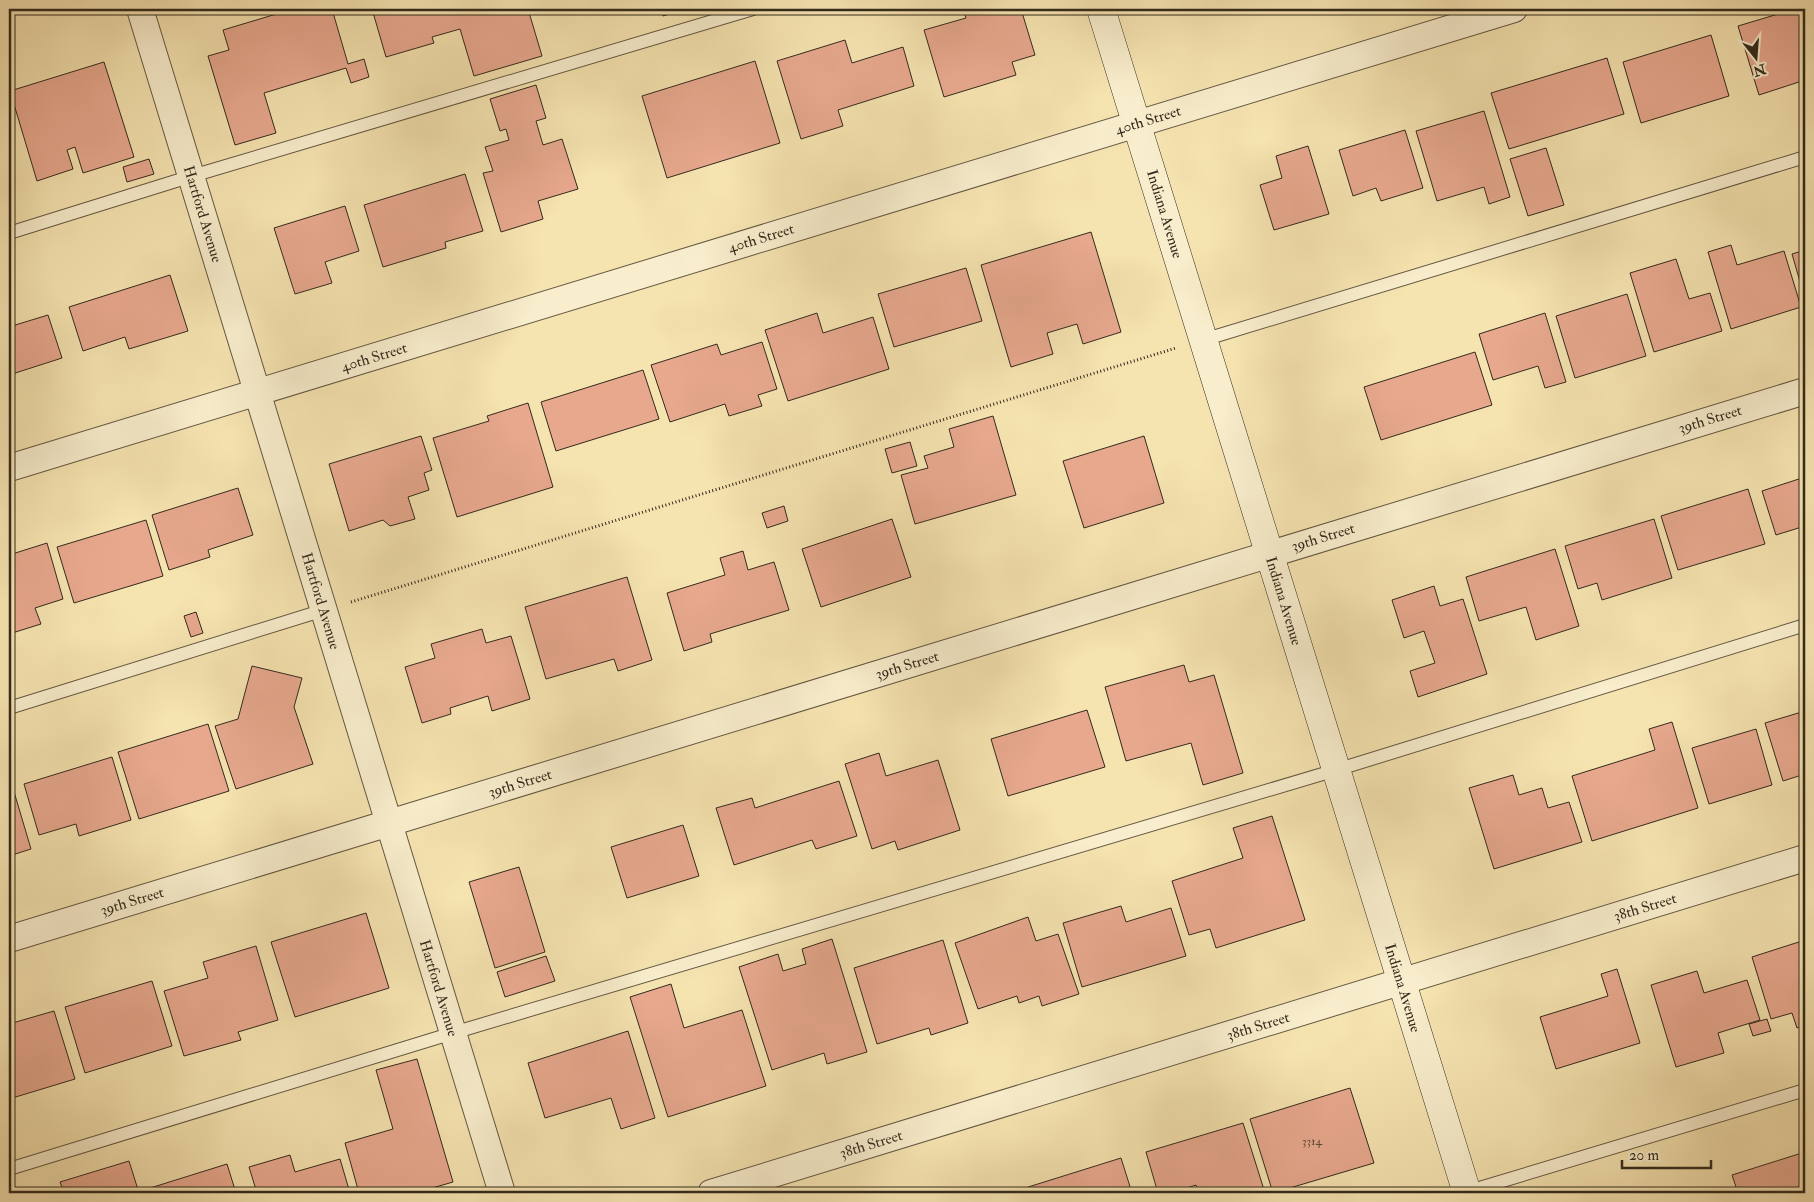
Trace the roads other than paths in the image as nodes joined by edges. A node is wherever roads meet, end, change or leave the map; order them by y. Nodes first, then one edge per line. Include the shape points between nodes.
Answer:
1 (140, 9) edge
2 (753, 9) edge
3 (1101, 9) edge
4 (1514, 9) edge
5 (1137, 124) junction
6 (1805, 157) edge
7 (192, 176) junction
8 (9, 233) edge
9 (1203, 340) junction
10 (1805, 390) edge
11 (258, 392) junction
12 (9, 468) edge
13 (1270, 554) junction
14 (324, 610) junction
15 (1805, 625) edge
16 (9, 708) edge
17 (1336, 770) junction
18 (388, 823) junction
19 (1805, 858) edge
20 (9, 939) edge
21 (1401, 982) junction
22 (453, 1033) junction
23 (1805, 1090) edge
24 (9, 1169) edge
25 (502, 1193) edge
26 (711, 1193) edge
27 (1467, 1193) edge

1 - 7 street, Hartford Avenue
2 - 7 lane
3 - 5 main road, Indiana Avenue
4 - 5 street, 40th Street
5 - 9 main road, Indiana Avenue
5 - 11 street, 40th Street
6 - 9 lane
7 - 8 lane
7 - 11 street, Hartford Avenue
9 - 13 main road, Indiana Avenue
10 - 13 street, 39th Street
11 - 12 street, 40th Street
11 - 14 street, Hartford Avenue
13 - 17 main road, Indiana Avenue
13 - 18 street, 39th Street
14 - 16 lane
14 - 18 street, Hartford Avenue
15 - 17 lane
17 - 21 main road, Indiana Avenue
17 - 22 lane
18 - 20 street, 39th Street
18 - 22 street, Hartford Avenue
19 - 21 street, 38th Street
21 - 26 street, 38th Street
21 - 27 main road, Indiana Avenue
22 - 24 lane
22 - 25 street, Hartford Avenue
23 - 27 lane

